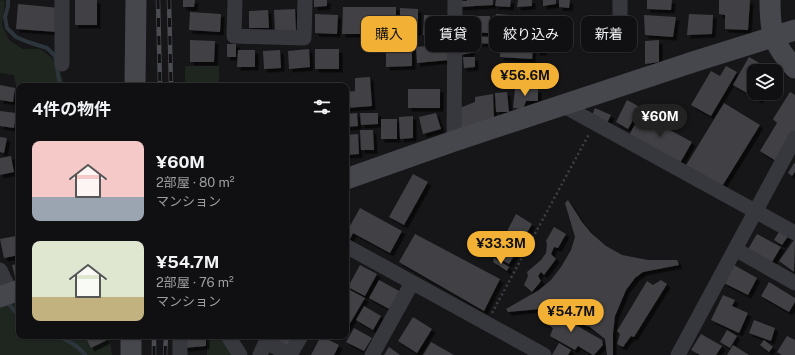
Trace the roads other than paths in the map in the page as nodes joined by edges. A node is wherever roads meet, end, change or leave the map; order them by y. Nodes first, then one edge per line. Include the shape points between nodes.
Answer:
1 (62, 0) edge
2 (136, 0) edge
3 (235, 0) edge
4 (305, 0) edge
5 (455, 0) edge
6 (620, 0) edge
7 (770, 0) edge
8 (620, 16) edge
9 (795, 30) edge
10 (774, 37) junction
11 (62, 64) dead end
12 (795, 68) edge
13 (135, 83) edge
14 (562, 105) junction
15 (795, 138) edge
16 (454, 141) junction
17 (349, 178) edge
18 (755, 211) junction
19 (795, 233) edge
20 (349, 249) edge
21 (735, 249) junction
22 (0, 270) edge
23 (412, 283) junction
24 (795, 283) edge
25 (9, 294) edge
26 (131, 339) edge
27 (180, 339) edge
28 (230, 339) edge
29 (298, 339) edge
30 (131, 355) edge
31 (180, 355) edge
32 (240, 355) edge
33 (260, 355) edge
34 (372, 355) edge
35 (544, 355) edge
36 (678, 355) edge

1 - 11 street
2 - 13 street
3 - 4 street via 234,36 304,38
5 - 16 street
6 - 8 street
7 - 10 street
9 - 10 street
10 - 12 street
10 - 14 street
14 - 16 street
14 - 18 street
15 - 18 street
16 - 17 street
18 - 19 street
18 - 21 street
20 - 23 street
21 - 24 street
21 - 36 street
22 - 25 street
23 - 34 street
23 - 35 street
26 - 30 street
27 - 31 street
28 - 32 street
29 - 33 street via 290,355 266,342

